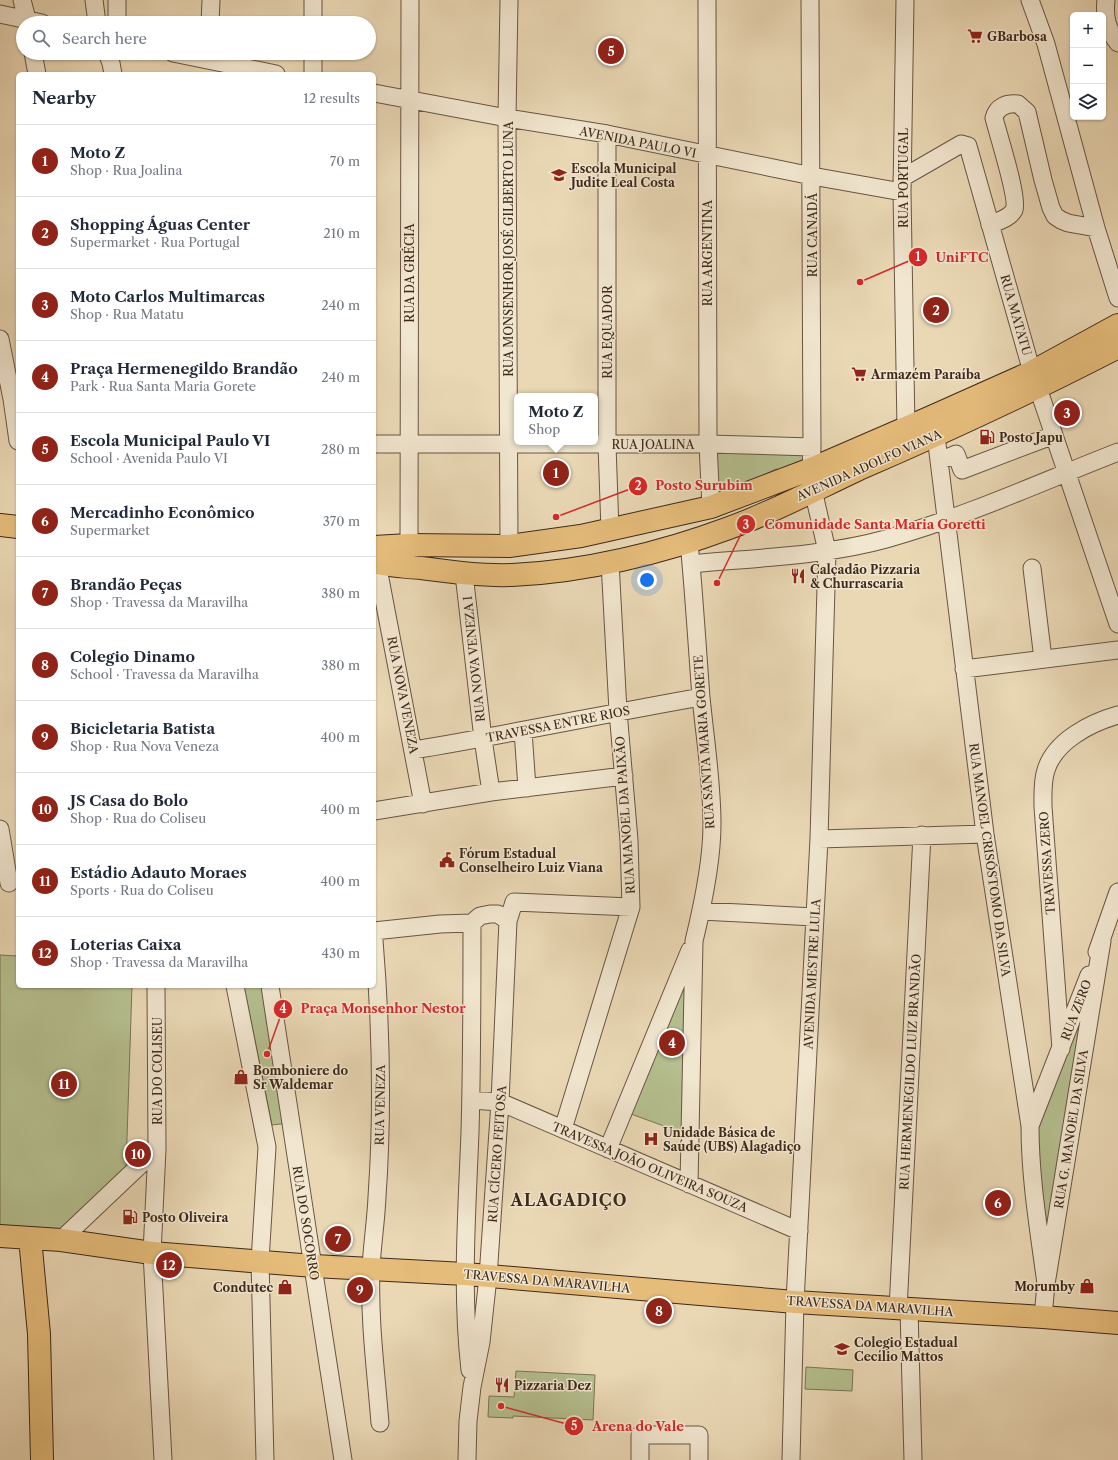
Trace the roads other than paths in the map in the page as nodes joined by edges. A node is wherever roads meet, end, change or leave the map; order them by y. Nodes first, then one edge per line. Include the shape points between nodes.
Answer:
1 (22, 0) edge
2 (94, 0) edge
3 (117, 0) edge
4 (211, 0) edge
5 (313, 0) edge
6 (410, 0) edge
7 (509, 0) edge
8 (707, 0) edge
9 (810, 0) edge
10 (905, 0) edge
11 (1030, 0) edge
12 (1106, 0) edge
13 (0, 14) edge
14 (29, 16) edge
15 (96, 16) edge
16 (117, 16) edge
17 (210, 16) edge
18 (313, 16) edge
19 (16, 18) edge
20 (1118, 43) edge
21 (34, 60) edge
22 (313, 60) edge
23 (209, 62) edge
24 (37, 72) edge
25 (265, 72) edge
26 (313, 72) edge
27 (376, 93) edge
28 (410, 99) junction
29 (507, 118) junction
30 (607, 134) junction
31 (707, 155) junction
32 (812, 176) junction
33 (902, 185) junction
34 (990, 225) junction
35 (1096, 228) junction
36 (1118, 298) edge
37 (1118, 325) edge
38 (0, 339) edge
39 (1118, 347) edge
40 (1035, 380) junction
41 (15, 398) edge
42 (16, 412) edge
43 (906, 428) junction
44 (1054, 435) junction
45 (936, 436) junction
46 (509, 443) junction
47 (514, 443) edge
48 (376, 444) edge
49 (408, 444) junction
50 (598, 444) edge
51 (607, 444) junction
52 (708, 444) junction
53 (812, 447) junction
54 (1118, 452) edge
55 (939, 461) junction
56 (1067, 472) junction
57 (812, 480) junction
58 (711, 507) junction
59 (947, 520) junction
60 (647, 522) junction
61 (0, 525) edge
62 (16, 527) edge
63 (610, 530) junction
64 (689, 542) junction
65 (409, 545) junction
66 (458, 546) junction
67 (509, 546) junction
68 (827, 551) junction
69 (655, 552) junction
70 (376, 557) edge
71 (376, 557) edge
72 (376, 562) edge
73 (610, 562) junction
74 (691, 564) junction
75 (1032, 568) dead end
76 (457, 573) junction
77 (1118, 624) edge
78 (1118, 650) edge
79 (1043, 659) junction
80 (964, 669) junction
81 (702, 697) junction
82 (618, 711) junction
83 (1118, 715) edge
84 (523, 731) junction
85 (483, 739) junction
86 (414, 750) junction
87 (624, 776) junction
88 (527, 788) junction
89 (491, 792) junction
90 (423, 804) junction
91 (376, 812) edge
92 (0, 828) edge
93 (985, 834) junction
94 (922, 835) junction
95 (819, 839) junction
96 (9, 883) edge
97 (1118, 892) edge
98 (631, 907) junction
99 (701, 911) junction
100 (814, 917) junction
101 (508, 921) junction
102 (472, 923) junction
103 (376, 930) edge
104 (694, 941) junction
105 (1102, 941) junction
106 (376, 965) edge
107 (156, 988) edge
108 (235, 988) edge
109 (270, 988) edge
110 (1061, 1049) junction
111 (471, 1100) junction
112 (500, 1102) junction
113 (1030, 1126) junction
114 (563, 1129) junction
115 (293, 1145) junction
116 (267, 1147) junction
117 (157, 1149) junction
118 (608, 1149) junction
119 (689, 1184) junction
120 (799, 1231) junction
121 (0, 1236) edge
122 (30, 1238) junction
123 (61, 1240) junction
124 (152, 1253) junction
125 (260, 1261) junction
126 (314, 1266) junction
127 (371, 1269) junction
128 (465, 1274) junction
129 (488, 1277) junction
130 (1046, 1284) junction
131 (795, 1302) junction
132 (903, 1309) junction
133 (1043, 1317) junction
134 (1118, 1323) edge
135 (472, 1386) junction
136 (380, 1423) dead end
137 (42, 1460) edge
138 (163, 1460) edge
139 (265, 1460) edge
140 (343, 1460) edge
141 (467, 1460) edge
142 (640, 1460) edge
143 (699, 1460) edge
144 (791, 1460) edge
145 (913, 1460) edge

1 - 14 street
2 - 15 street
3 - 16 street
4 - 17 street
5 - 18 street
6 - 28 street, RUA DA GRÉCIA
7 - 29 street, RUA MONSENHOR JOSÉ GILBERTO LUNA
8 - 31 street, RUA ARGENTINA
9 - 32 street, RUA CANADÁ
10 - 33 street, RUA PORTUGAL
11 - 35 street via 1046,44
12 - 20 street via 1106,24
13 - 19 street
21 - 24 street
22 - 26 street
23 - 25 street
27 - 28 street, AVENIDA PAULO VI
28 - 29 street, AVENIDA PAULO VI
28 - 49 street, RUA DA GRÉCIA
29 - 30 street, AVENIDA PAULO VI
29 - 46 street, RUA MONSENHOR JOSÉ GILBERTO LUNA
30 - 31 street, AVENIDA PAULO VI
30 - 51 street, RUA EQUADOR
31 - 32 street, AVENIDA PAULO VI
31 - 52 street, RUA ARGENTINA
32 - 33 street, AVENIDA PAULO VI
32 - 53 street, RUA CANADÁ
33 - 34 street, RUA MATATU via 961,144 968,146
33 - 43 street, RUA PORTUGAL
34 - 35 street via 1006,217 1013,211 1015,204 1014,191 994,118 995,113 999,107 1018,104 1027,112 1043,180 1055,216 1068,223
34 - 40 street, RUA MATATU
35 - 36 street
37 - 40 main road, AVENIDA ADOLFO VIANA
38 - 41 street
39 - 40 main road, AVENIDA ADOLFO VIANA
40 - 43 main road, AVENIDA ADOLFO VIANA
40 - 44 street, RUA MATATU
40 - 45 main road, AVENIDA ADOLFO VIANA
41 - 42 street
43 - 57 main road, AVENIDA ADOLFO VIANA
44 - 55 street via 962,470 956,454
44 - 56 street, RUA MATATU
45 - 55 street, RUA MANOEL CRISÓSTOMO DA SILVA
45 - 57 main road, AVENIDA ADOLFO VIANA
46 - 47 street, RUA JOALINA
46 - 49 street, RUA JOALINA
46 - 67 street, RUA MONSENHOR JOSÉ GILBERTO LUNA
48 - 49 street, RUA JOALINA
49 - 65 street, RUA DA GRÉCIA
50 - 51 street, RUA JOALINA
51 - 52 street, RUA JOALINA
51 - 63 street, RUA EQUADOR
52 - 53 street, RUA JOALINA
52 - 58 street, RUA ARGENTINA
53 - 57 street, RUA CANADÁ
54 - 56 street
55 - 59 street, RUA MANOEL CRISÓSTOMO DA SILVA
56 - 59 street
56 - 77 street, RUA MATATU
57 - 58 main road, AVENIDA ADOLFO VIANA
57 - 64 main road, AVENIDA ADOLFO VIANA via 766,513
57 - 68 street, AVENIDA MESTRE LULA
58 - 60 main road, AVENIDA ADOLFO VIANA
59 - 68 street via 885,539
59 - 80 street, RUA MANOEL CRISÓSTOMO DA SILVA
60 - 63 main road, AVENIDA ADOLFO VIANA
60 - 69 main road via 657,527 660,534 661,546
61 - 62 main road
63 - 67 main road, AVENIDA ADOLFO VIANA
64 - 69 main road, AVENIDA ADOLFO VIANA
64 - 74 street, RUA SANTA MARIA GORETE
65 - 66 main road, AVENIDA ADOLFO VIANA
65 - 70 main road, AVENIDA ADOLFO VIANA
66 - 67 main road, AVENIDA ADOLFO VIANA
66 - 76 main road via 449,550 444,558 444,562
68 - 74 street
68 - 95 street, AVENIDA MESTRE LULA
69 - 73 main road, AVENIDA ADOLFO VIANA
71 - 76 main road, AVENIDA ADOLFO VIANA
72 - 86 street, RUA NOVA VENEZA
73 - 76 main road, AVENIDA ADOLFO VIANA via 550,572 511,575
73 - 82 street, RUA MANOEL DA PAIXÃO
74 - 81 street, RUA SANTA MARIA GORETE
75 - 79 street
76 - 85 street, RUA NOVA VENEZA I
78 - 79 street
79 - 80 street
80 - 93 street, RUA MANOEL CRISÓSTOMO DA SILVA
81 - 82 street, TRAVESSA ENTRE RIOS
81 - 99 street, RUA SANTA MARIA GORETE via 712,824
82 - 84 street, TRAVESSA ENTRE RIOS
82 - 87 street, RUA MANOEL DA PAIXÃO
83 - 110 street, TRAVESSA ZERO via 1092,725 1070,738 1053,755 1046,770 1043,786
84 - 85 street, TRAVESSA ENTRE RIOS
84 - 88 street
85 - 86 street, TRAVESSA ENTRE RIOS
85 - 89 street, RUA NOVA VENEZA I
86 - 90 street, RUA NOVA VENEZA
87 - 88 street
87 - 98 street, RUA MANOEL DA PAIXÃO
88 - 89 street
89 - 90 street
90 - 91 street
92 - 96 street
93 - 94 street
93 - 113 street, RUA MANOEL CRISÓSTOMO DA SILVA
94 - 95 street
94 - 132 street, RUA HERMENEGILDO LUIZ BRANDÃO
95 - 100 street, AVENIDA MESTRE LULA
97 - 105 street, RUA ZERO
98 - 101 street, RUA CÍCERO FEITOSA via 514,902
98 - 114 street, RUA MANOEL DA PAIXÃO
99 - 100 street
99 - 104 street, RUA SANTA MARIA GORETE
100 - 120 street, AVENIDA MESTRE LULA
101 - 102 street via 498,914 490,914 480,916
101 - 112 street, RUA CÍCERO FEITOSA
102 - 103 street
102 - 111 street, RUA CÍCERO FEITOSA
104 - 118 street, RUA SANTA MARIA GORETE
104 - 119 street, RUA SANTA MARIA GORETE
105 - 110 street, RUA ZERO
105 - 130 street, RUA G. MANOEL DA SILVA
106 - 127 street, RUA VENEZA via 381,1056 377,1197
107 - 117 street, RUA DO COLISEU
108 - 116 street
109 - 115 street, RUA DO SOCORRO
110 - 113 street, RUA ZERO
111 - 112 street, TRAVESSA JOÃO OLIVEIRA SOUZA
111 - 128 street, RUA CÍCERO FEITOSA
112 - 114 street, TRAVESSA JOÃO OLIVEIRA SOUZA
112 - 129 street, RUA CÍCERO FEITOSA
113 - 130 street, RUA MANOEL CRISÓSTOMO DA SILVA via 1033,1178
114 - 118 street, TRAVESSA JOÃO OLIVEIRA SOUZA
115 - 116 street
115 - 126 street, RUA DO SOCORRO
116 - 125 street
117 - 123 street
117 - 124 street, RUA DO COLISEU
118 - 119 street, TRAVESSA JOÃO OLIVEIRA SOUZA
119 - 120 street, TRAVESSA JOÃO OLIVEIRA SOUZA
120 - 131 street, AVENIDA MESTRE LULA
121 - 122 main road, TRAVESSA DA MARAVILHA
122 - 123 main road, TRAVESSA DA MARAVILHA
122 - 137 main road via 39,1334
123 - 124 main road, TRAVESSA DA MARAVILHA
124 - 125 main road, TRAVESSA DA MARAVILHA
124 - 138 street, RUA DO COLISEU
125 - 126 main road, TRAVESSA DA MARAVILHA
125 - 139 street
126 - 127 main road, TRAVESSA DA MARAVILHA
126 - 140 street, RUA DO SOCORRO
127 - 128 main road, TRAVESSA DA MARAVILHA
127 - 136 street via 371,1320
128 - 129 main road, TRAVESSA DA MARAVILHA
128 - 135 street, RUA CÍCERO FEITOSA via 467,1342
129 - 131 main road, TRAVESSA DA MARAVILHA
129 - 135 street, RUA CÍCERO FEITOSA via 481,1342
130 - 133 street, RUA G. MANOEL DA SILVA
131 - 132 main road, TRAVESSA DA MARAVILHA
131 - 144 street, AVENIDA MESTRE LULA
132 - 133 main road, TRAVESSA DA MARAVILHA
132 - 145 street, RUA HERMENEGILDO LUIZ BRANDÃO
133 - 134 main road, TRAVESSA DA MARAVILHA
135 - 141 street, RUA CÍCERO FEITOSA
142 - 143 street via 640,1435 699,1435

